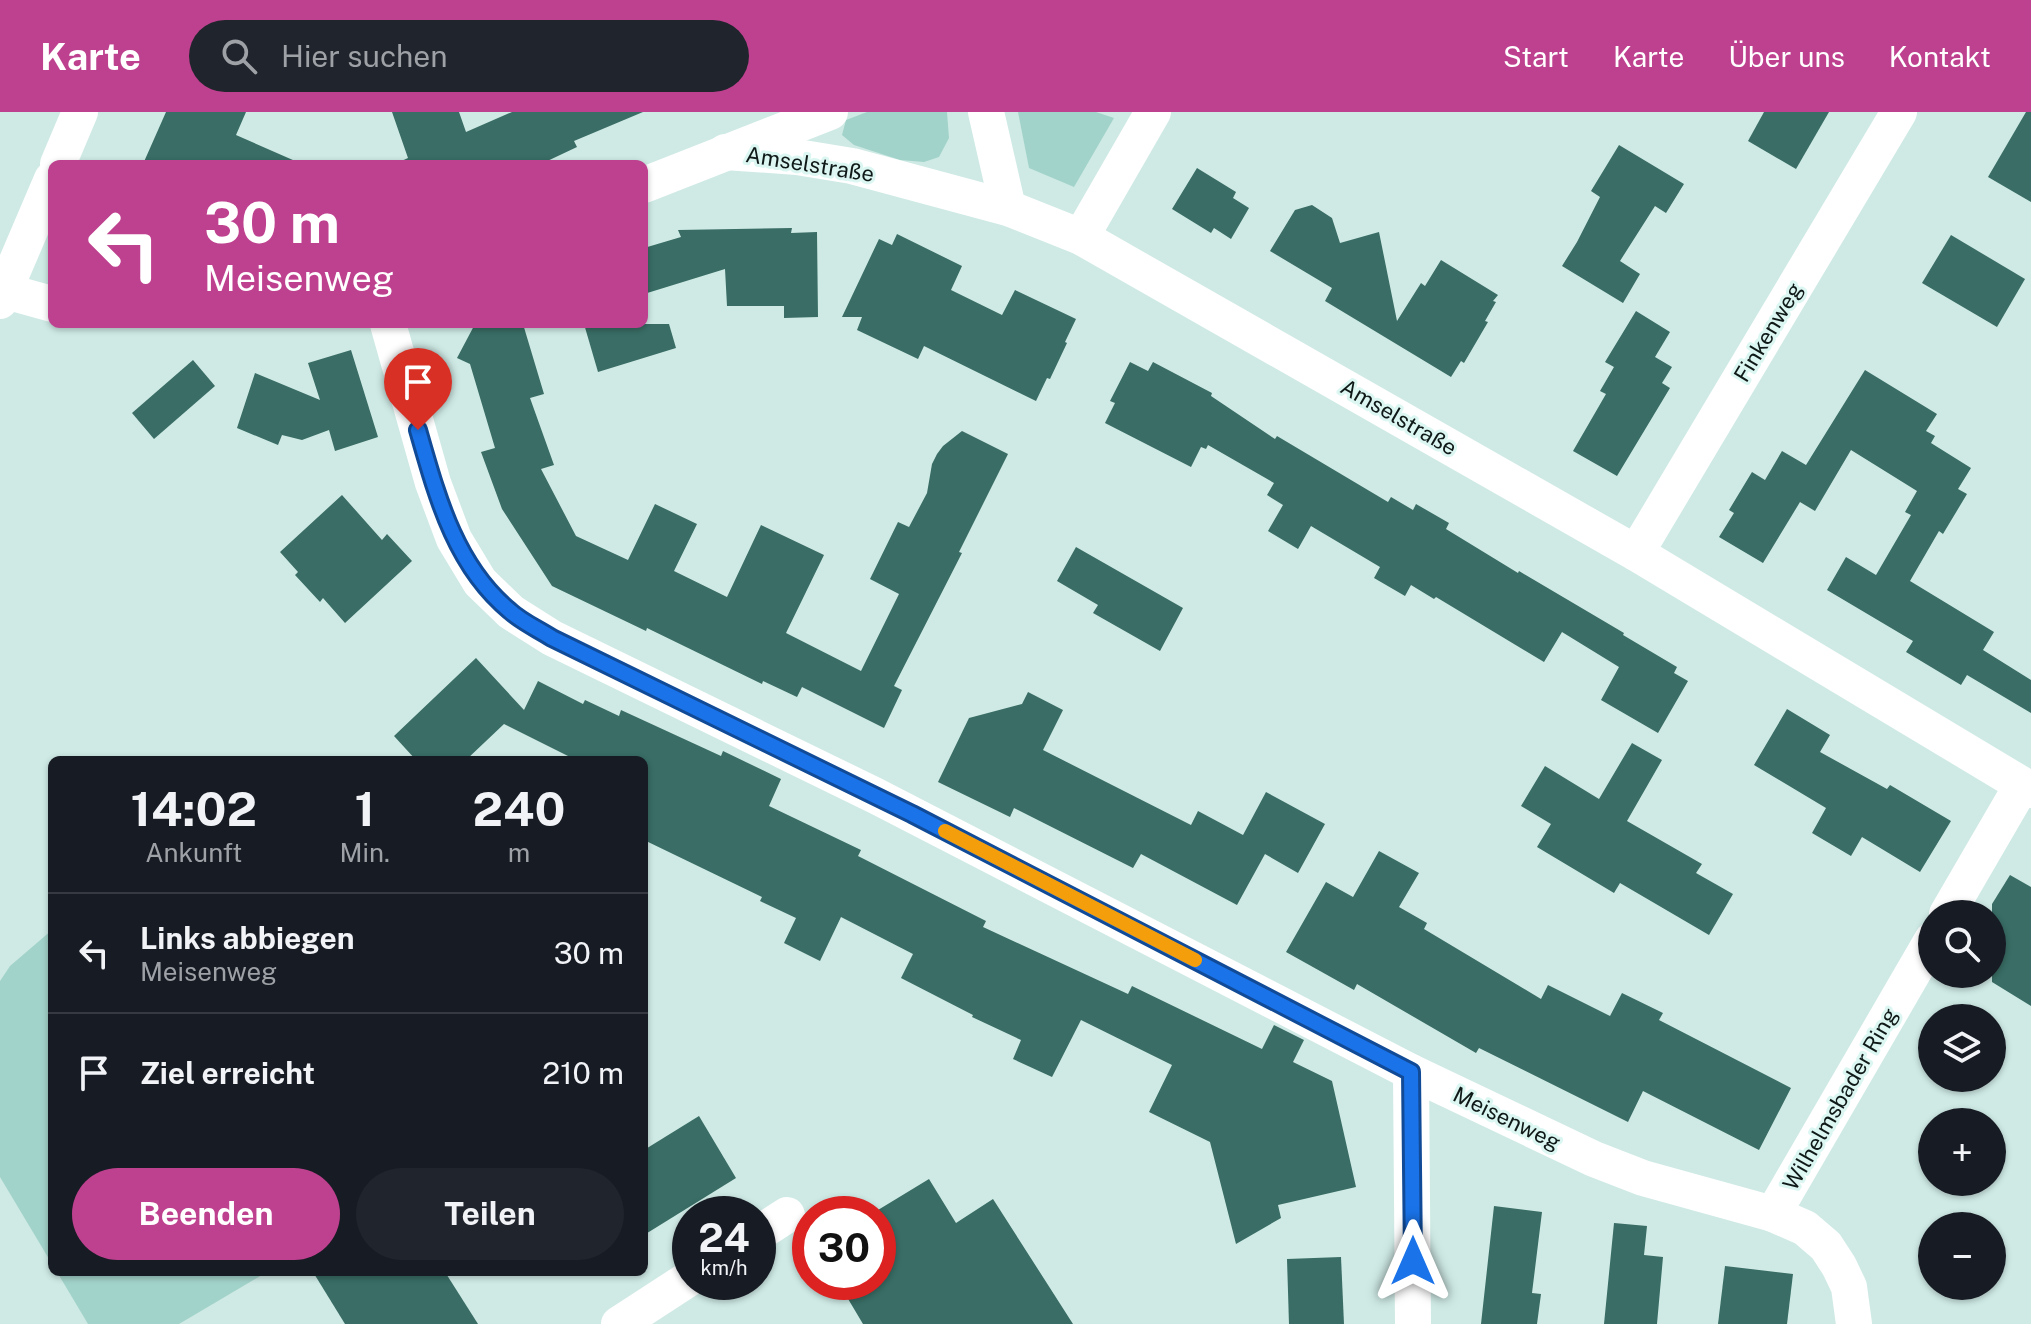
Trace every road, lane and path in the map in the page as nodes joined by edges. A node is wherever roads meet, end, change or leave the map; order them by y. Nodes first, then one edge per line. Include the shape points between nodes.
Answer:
1 (80, 112) edge
2 (830, 112) edge
3 (986, 112) edge
4 (1153, 112) edge
5 (1899, 112) edge
6 (725, 152) junction
7 (60, 160) edge
8 (648, 183) edge
9 (48, 188) edge
10 (1008, 208) junction
11 (1081, 237) junction
12 (2, 296) edge
13 (48, 303) edge
14 (389, 328) edge
15 (1636, 553) junction
16 (2027, 787) edge
17 (1956, 900) edge
18 (1918, 964) edge
19 (1411, 1072) junction
20 (1773, 1214) junction
21 (672, 1290) edge
22 (619, 1324) edge
23 (1413, 1324) edge
24 (1854, 1324) edge

1 - 7 street
2 - 6 street, Amselstraße
3 - 10 street
4 - 11 street
5 - 15 street, Finkenweg
6 - 8 street, Amselstraße
6 - 10 street, Amselstraße via 852,166
9 - 12 street
10 - 11 street, Amselstraße
11 - 15 street, Amselstraße
12 - 13 street
14 - 19 street, Meisenweg via 454,539 480,582 511,612 552,638 912,814
15 - 16 street, Amselstraße
16 - 17 street
18 - 20 street, Wilhelmsbader Ring
19 - 20 street, Meisenweg via 1594,1159
19 - 23 street
20 - 24 street, Wilhelmsbader Ring via 1805,1228 1826,1246 1849,1287
21 - 22 street

